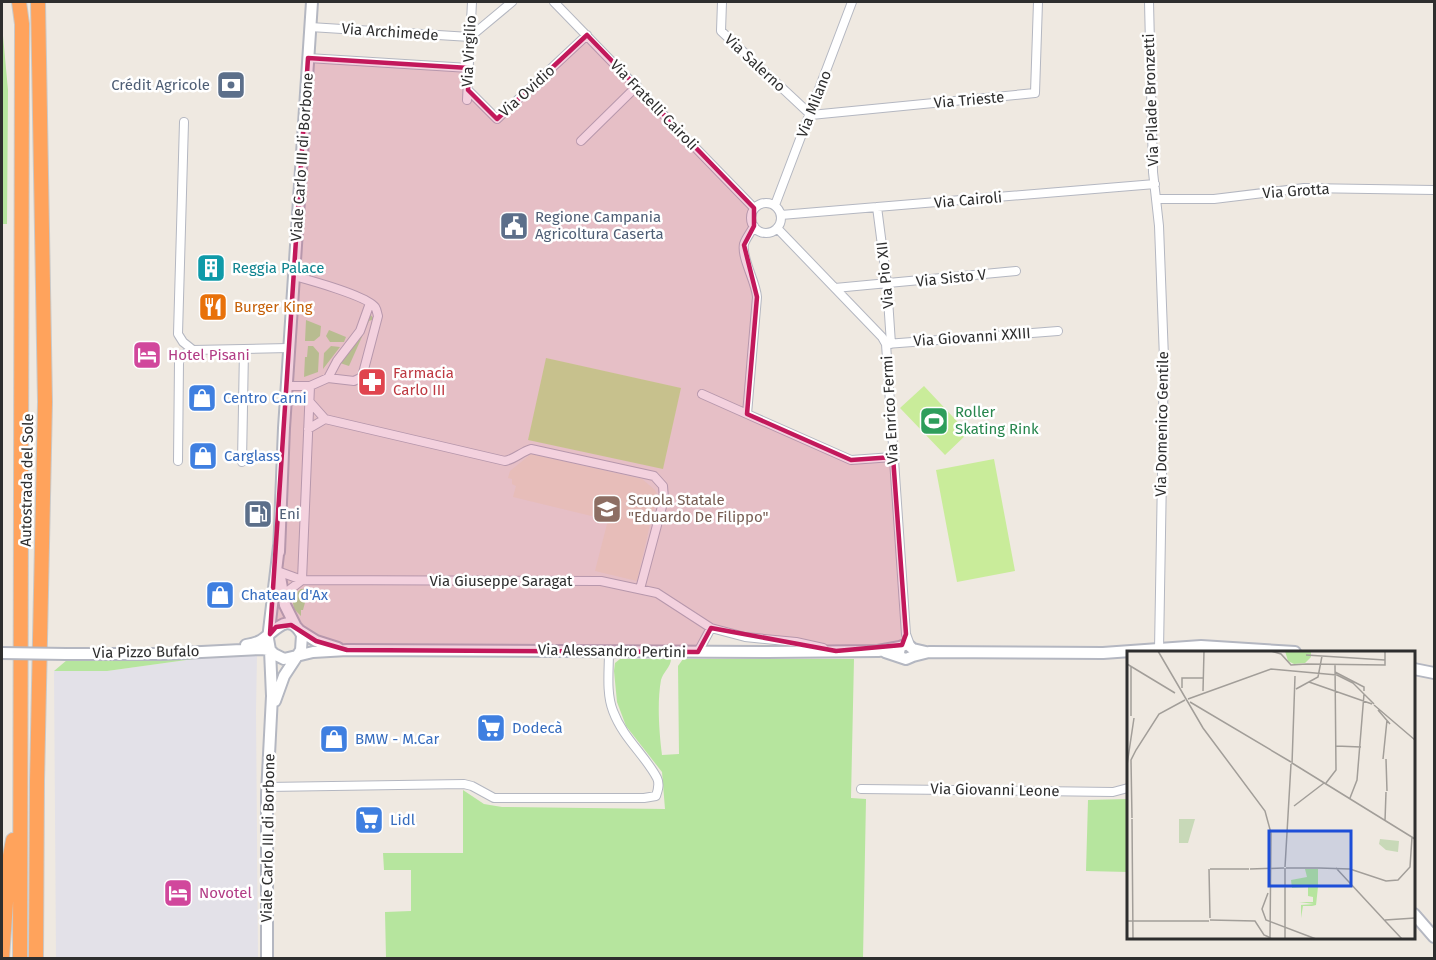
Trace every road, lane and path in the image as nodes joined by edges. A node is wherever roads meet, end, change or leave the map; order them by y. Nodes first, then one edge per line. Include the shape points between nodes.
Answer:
1 (20, 2) edge
2 (38, 2) edge
3 (312, 2) edge
4 (472, 2) edge
5 (513, 2) edge
6 (554, 2) edge
7 (722, 2) edge
8 (852, 2) edge
9 (1038, 2) edge
10 (1149, 2) edge
11 (1155, 2) edge
12 (1149, 17) junction
13 (310, 27) junction
14 (587, 35) junction
15 (470, 37) junction
16 (308, 58) junction
17 (469, 68) junction
18 (637, 86) junction
19 (468, 90) junction
20 (467, 100) dead end
21 (811, 115) junction
22 (184, 122) dead end
23 (581, 141) dead end
24 (1155, 184) junction
25 (1434, 190) edge
26 (1157, 199) junction
27 (775, 205) junction
28 (877, 207) junction
29 (754, 208) junction
30 (781, 215) junction
31 (754, 226) junction
32 (777, 228) junction
33 (1016, 271) dead end
34 (294, 276) junction
35 (887, 284) junction
36 (835, 288) junction
37 (370, 303) junction
38 (1058, 331) dead end
39 (889, 344) junction
40 (290, 348) junction
41 (244, 349) junction
42 (193, 350) junction
43 (328, 378) junction
44 (287, 386) junction
45 (310, 386) junction
46 (702, 394) dead end
47 (309, 401) junction
48 (747, 414) junction
49 (326, 418) junction
50 (308, 429) junction
51 (892, 457) junction
52 (178, 461) dead end
53 (242, 462) dead end
54 (279, 546) junction
55 (280, 572) junction
56 (302, 580) junction
57 (640, 589) junction
58 (285, 605) junction
59 (711, 628) junction
60 (298, 629) junction
61 (270, 634) junction
62 (906, 647) junction
63 (226, 650) junction
64 (270, 650) junction
65 (347, 650) junction
66 (1166, 650) edge
67 (609, 651) junction
68 (836, 651) junction
69 (1145, 651) edge
70 (1279, 651) edge
71 (698, 652) junction
72 (1127, 652) edge
73 (2, 653) edge
74 (298, 654) junction
75 (1415, 669) edge
76 (1434, 673) edge
77 (270, 718) junction
78 (267, 787) junction
79 (1127, 788) edge
80 (861, 789) dead end
81 (20, 808) junction
82 (1415, 916) edge
83 (1434, 937) edge
84 (2, 958) edge
85 (20, 958) edge
86 (36, 958) edge
87 (267, 958) edge

1 - 81 highway, Autostrada del Sole
2 - 86 highway, Autostrada del Sole via 45,402
3 - 13 street, Viale Carlo III di Borbone
4 - 15 street, Via Virgilio
5 - 15 street
6 - 14 street, Via Fratelli Cairoli
7 - 21 street, Via Salerno via 721,31
8 - 21 street, Via Milano
9 - 21 street, Via Trieste via 1035,93
10 - 12 street, Via Pilade Bronzetti
11 - 12 street
12 - 24 street, Via Pilade Bronzetti
13 - 15 street, Via Archimede
13 - 16 street, Viale Carlo III di Borbone
14 - 18 street, Via Fratelli Cairoli
14 - 19 street, Via Ovidio via 496,119
15 - 17 street, Via Virgilio
16 - 17 street
16 - 34 street, Viale Carlo III di Borbone
17 - 19 street, Via Virgilio
18 - 23 street
18 - 29 street, Via Fratelli Cairoli
19 - 20 street, Via Virgilio
21 - 27 street, Via Milano
22 - 42 street via 177,334
24 - 26 street, Via Pilade Bronzetti
24 - 28 street, Via Cairoli
25 - 26 street, Via Grotta via 1304,188 1214,199
26 - 66 street, Via Domenico Gentile via 1164,358
27 - 29 street via 764,202
27 - 30 street
28 - 30 street, Via Cairoli
28 - 35 street, Via Pio XII
29 - 31 street
30 - 32 street
31 - 32 street via 762,232
31 - 48 street via 744,245 757,297
32 - 36 street, Via Enrico Fermi
33 - 35 street, Via Sisto V
34 - 37 street
34 - 40 street, Viale Carlo III di Borbone
35 - 36 street, Via Sisto V
35 - 39 street, Via Pio XII
36 - 39 street, Via Enrico Fermi
37 - 43 street via 360,331
37 - 43 street via 378,316 362,377 354,381
38 - 39 street, Via Giovanni XXIII
39 - 51 street, Via Enrico Fermi
40 - 41 street
40 - 44 street, Viale Carlo III di Borbone
41 - 42 street
41 - 53 street
42 - 52 street via 182,355 179,362
43 - 45 street
44 - 45 street
44 - 54 street, Viale Carlo III di Borbone
45 - 47 street
46 - 48 street
47 - 49 street
47 - 50 street
48 - 51 street via 851,460
49 - 50 street
49 - 57 street via 505,461 531,449 654,476 663,486 664,499
50 - 56 street
51 - 62 street, Via Enrico Fermi
54 - 55 street, Viale Carlo III di Borbone
54 - 61 street, Viale Carlo III di Borbone
55 - 56 street, Via Giuseppe Saragat
55 - 58 street, Viale Carlo III di Borbone
56 - 57 street, Via Giuseppe Saragat via 601,581
56 - 58 street via 288,591
57 - 59 street, Via Giuseppe Saragat via 657,593
58 - 60 street, Viale Carlo III di Borbone
59 - 68 street, Via Giuseppe Saragat
59 - 71 street
60 - 61 street via 281,624
60 - 65 street, Via Alessandro Pertini via 318,642
60 - 74 street via 303,640
61 - 63 street, Via Pizzo Bufalo via 252,644
61 - 64 street
62 - 68 street, Via Alessandro Pertini
62 - 72 street, Via Alessandro Pertini via 929,652
63 - 64 street, Via Pizzo Bufalo
63 - 73 street, Via Pizzo Bufalo, bridge via 162,654
64 - 74 street via 284,659
64 - 77 street, Viale Carlo III di Borbone
65 - 67 street, Via Alessandro Pertini
65 - 74 street, Via Alessandro Pertini
66 - 69 street, Via Alessandro Pertini
66 - 70 street, Via Alessandro Pertini via 1201,646
67 - 71 street, Via Alessandro Pertini
67 - 78 street via 612,709 624,734 658,779 656,796 494,798 464,784
68 - 71 street, Via Alessandro Pertini
74 - 77 street, Viale Carlo III di Borbone via 284,676
75 - 76 street
77 - 78 street, Viale Carlo III di Borbone
78 - 87 street, Viale Carlo III di Borbone
79 - 80 street, Via Giovanni Leone via 1113,792
81 - 84 highway via 9,861
81 - 85 highway, Autostrada del Sole
82 - 83 street

